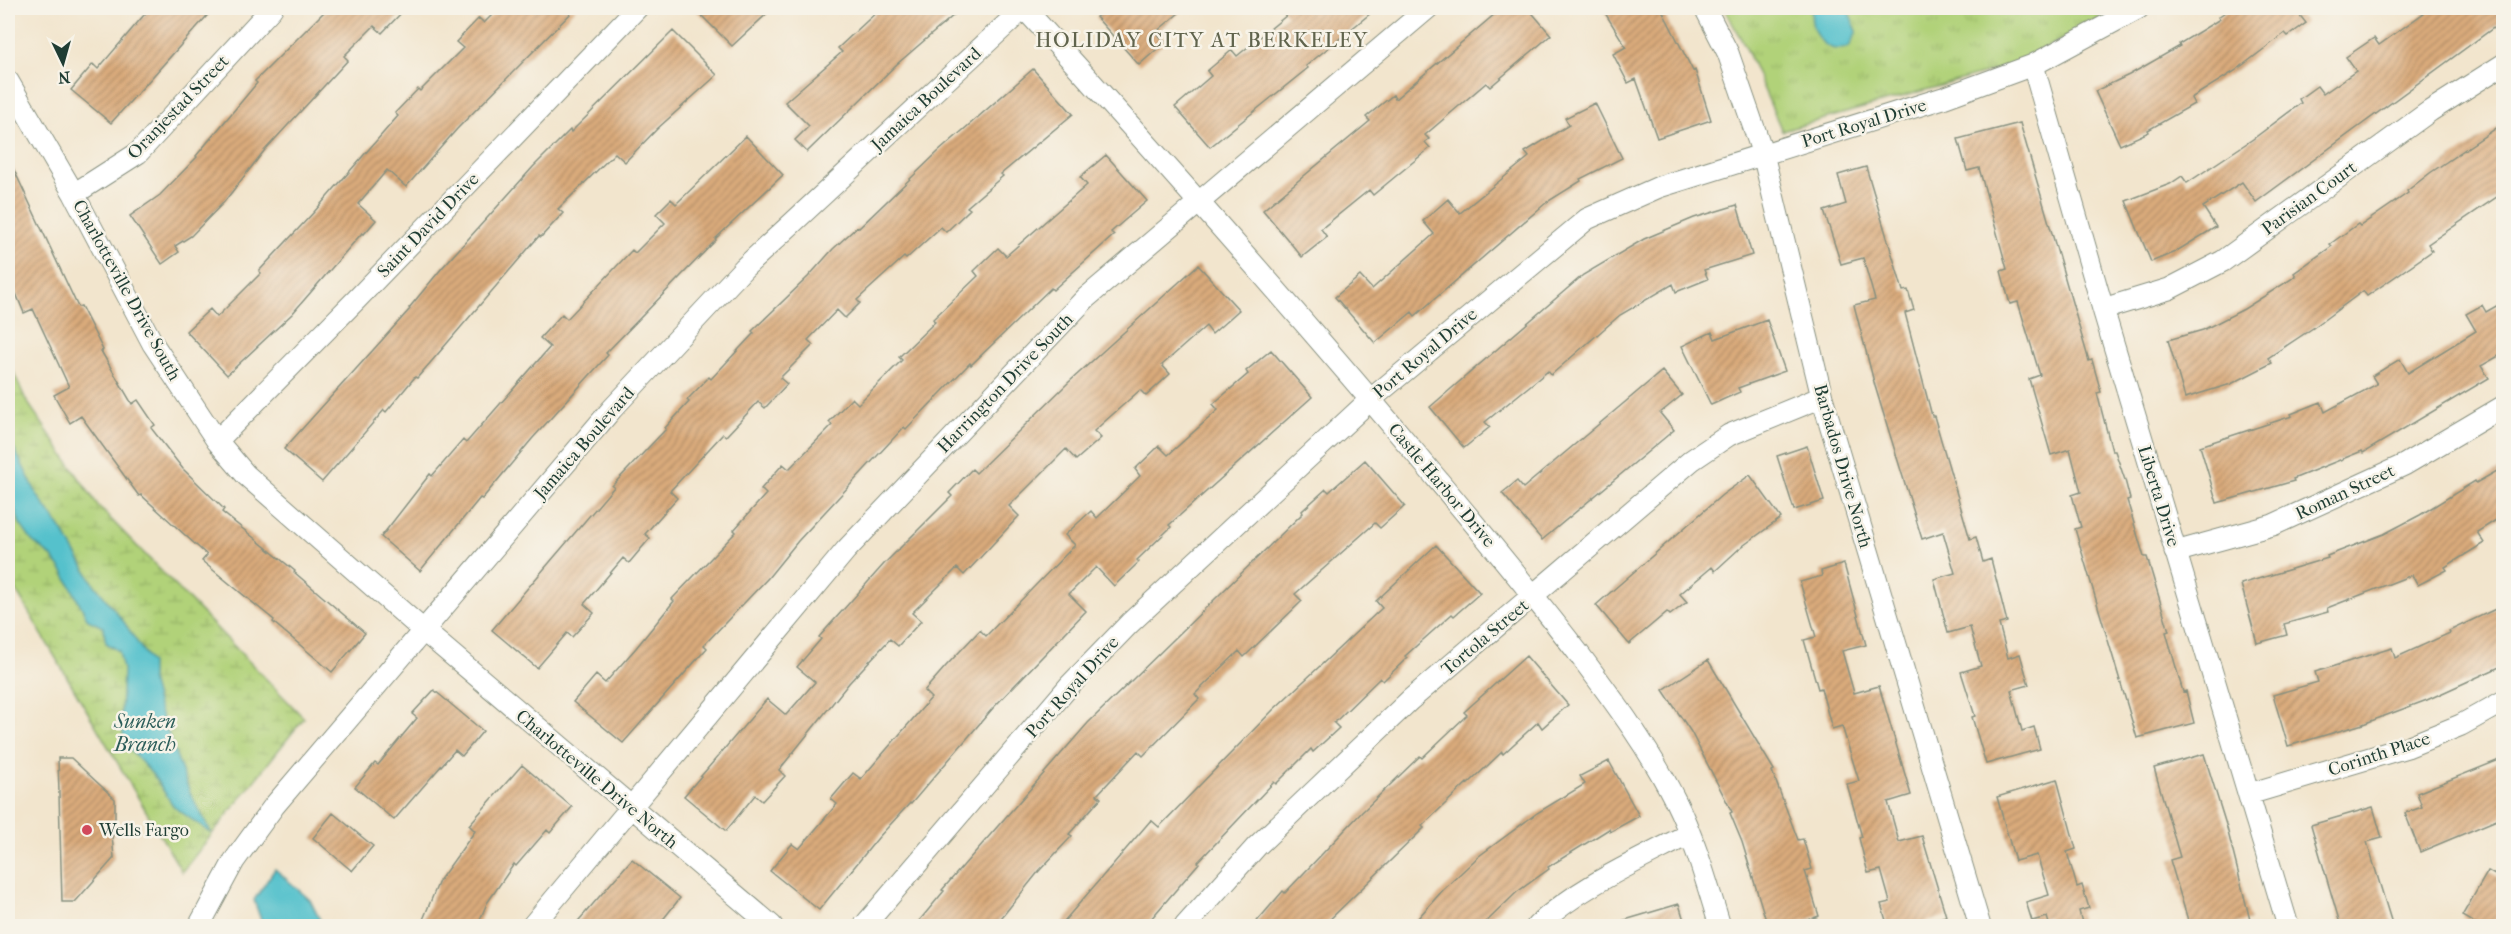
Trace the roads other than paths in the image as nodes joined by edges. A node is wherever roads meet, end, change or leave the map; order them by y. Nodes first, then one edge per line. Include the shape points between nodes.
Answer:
1 (272, 8) edge
2 (637, 8) edge
3 (1024, 8) edge
4 (1428, 8) edge
5 (1705, 8) edge
6 (2139, 8) edge
7 (2504, 64) edge
8 (2033, 65) junction
9 (8, 81) edge
10 (1763, 154) junction
11 (74, 194) junction
12 (1200, 201) junction
13 (2103, 309) junction
14 (1822, 397) junction
15 (1370, 400) junction
16 (2504, 406) edge
17 (216, 441) junction
18 (2175, 552) junction
19 (1534, 595) junction
20 (424, 631) junction
21 (2504, 701) edge
22 (2249, 794) junction
23 (632, 809) junction
24 (1689, 834) junction
25 (199, 927) edge
26 (532, 927) edge
27 (772, 927) edge
28 (864, 927) edge
29 (1185, 927) edge
30 (1538, 927) edge
31 (1720, 927) edge
32 (1980, 927) edge
33 (2288, 927) edge

1 - 11 street, Oranjestad Street via 138,153
2 - 17 street, Saint David Drive
3 - 12 street, Castle Harbor Drive
3 - 20 street, Jamaica Boulevard via 744,268 612,409
4 - 12 street, Harrington Drive South
5 - 10 street, Barbados Drive North via 1728,53
6 - 8 street, Port Royal Drive
7 - 13 street, Parisian Court via 2430,111 2223,261 2169,289
8 - 10 street, Port Royal Drive
8 - 13 street, Liberta Drive
9 - 11 street, Charlotteville Drive South
10 - 14 street, Barbados Drive North
10 - 15 street, Port Royal Drive via 1659,187 1587,219
11 - 17 street, Charlotteville Drive South via 153,344
12 - 15 street, Castle Harbor Drive
12 - 23 street, Harrington Drive South via 1086,298 846,550
13 - 18 street, Liberta Drive
14 - 19 street, Tortola Street via 1729,435 1692,460
14 - 32 street, Barbados Drive North
15 - 19 street, Castle Harbor Drive
15 - 28 street, Port Royal Drive via 1130,623 1070,685
16 - 18 street, Roman Street via 2404,465 2273,525
17 - 20 street, Charlotteville Drive South via 246,475
18 - 22 street, Liberta Drive
19 - 24 street, Castle Harbor Drive via 1650,754
19 - 29 street, Tortola Street via 1410,700 1257,846
20 - 23 street, Charlotteville Drive North
20 - 25 street, Jamaica Boulevard via 274,806 234,861
21 - 22 street, Corinth Place via 2461,725 2407,747
22 - 33 street, Liberta Drive
23 - 26 street, Harrington Drive South
23 - 27 street, Charlotteville Drive North
24 - 30 street via 1587,889
24 - 31 street, Castle Harbor Drive

